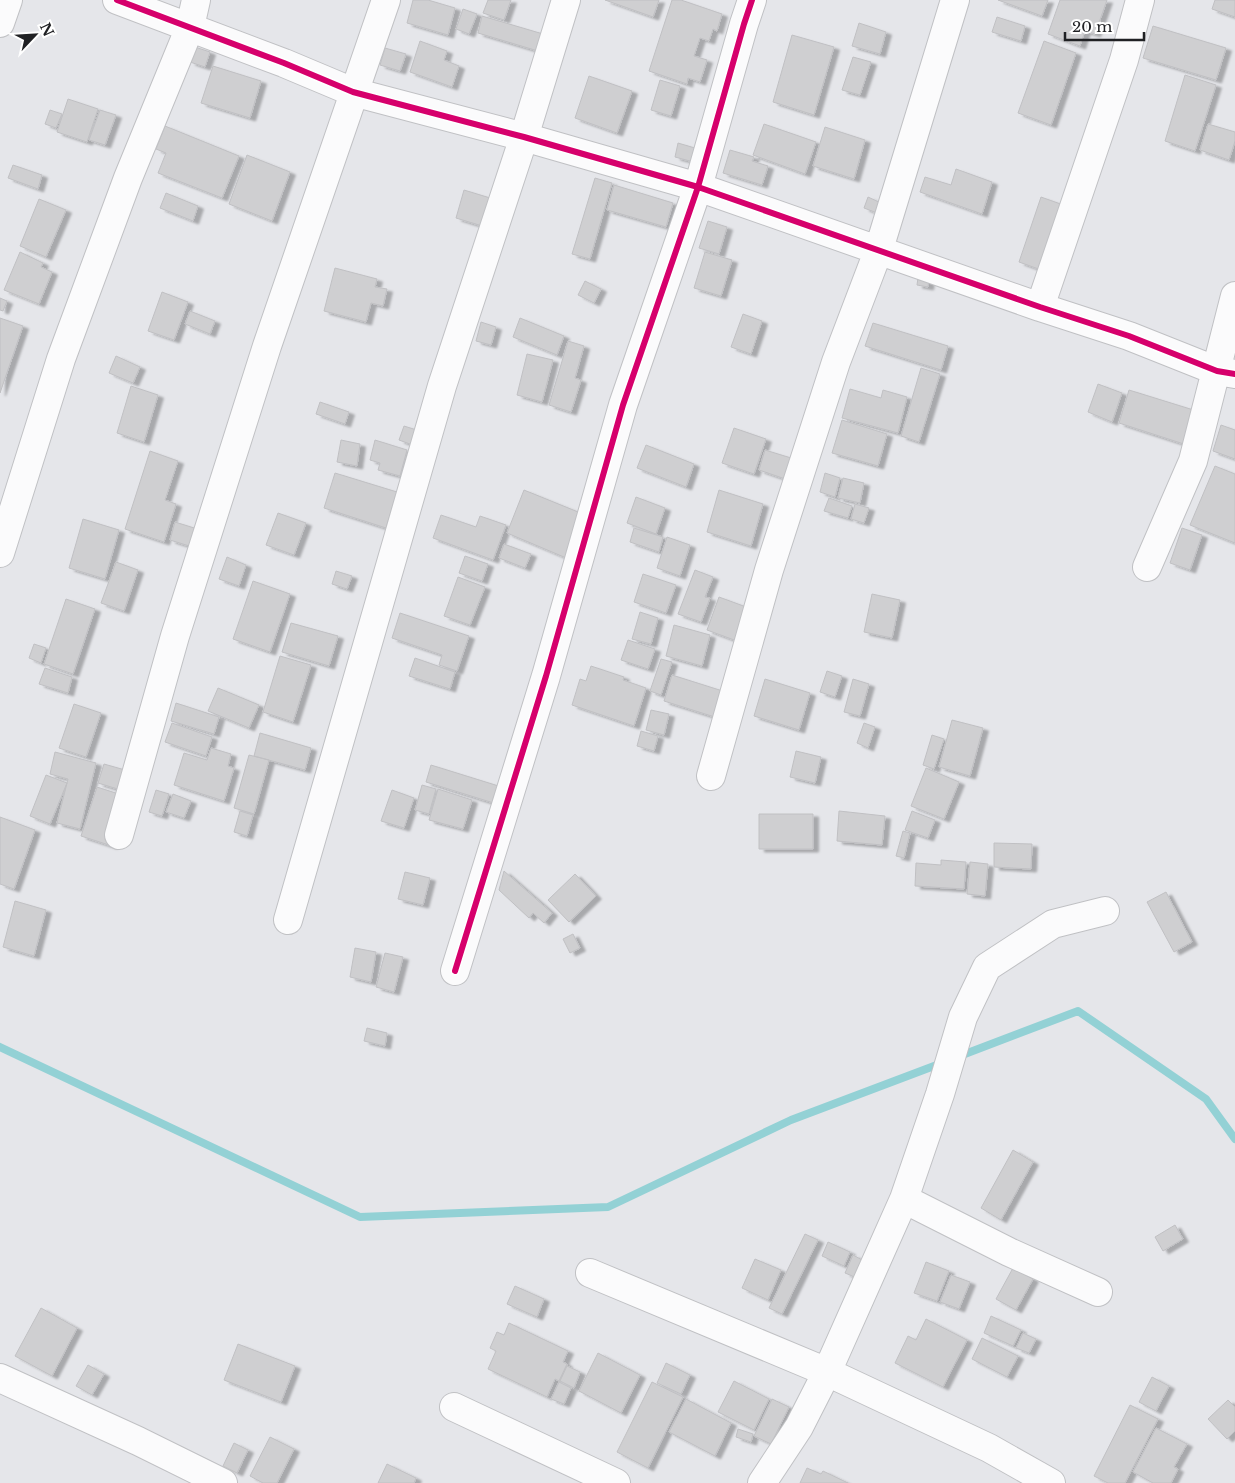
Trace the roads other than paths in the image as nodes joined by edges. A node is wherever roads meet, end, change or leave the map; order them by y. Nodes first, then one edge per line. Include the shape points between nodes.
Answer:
1 (8, 0) edge
2 (117, 0) edge
3 (196, 0) edge
4 (386, 0) edge
5 (566, 0) edge
6 (752, 0) edge
7 (955, 0) edge
8 (1140, 0) edge
9 (0, 23) edge
10 (190, 27) junction
11 (353, 92) junction
12 (524, 137) junction
13 (698, 187) junction
14 (879, 249) junction
15 (1235, 296) edge
16 (1040, 307) junction
17 (1226, 373) edge
18 (0, 553) edge
19 (1147, 567) dead end
20 (711, 776) dead end
21 (119, 835) dead end
22 (1105, 911) dead end
23 (288, 920) dead end
24 (455, 971) dead end
25 (904, 1199) junction
26 (590, 1273) dead end
27 (1098, 1292) dead end
28 (827, 1372) junction
29 (0, 1378) edge
30 (454, 1407) dead end
31 (223, 1483) edge
32 (616, 1483) edge
33 (762, 1483) edge
34 (1050, 1483) edge

1 - 9 street
2 - 10 street
3 - 10 street
4 - 11 street
5 - 12 street
6 - 13 street
7 - 14 street
8 - 16 street via 1124,60
10 - 11 street
10 - 18 street via 128,178 61,359
11 - 12 street
11 - 21 street via 267,346 184,608
12 - 13 street
12 - 23 street via 442,386
13 - 14 street
13 - 24 street via 622,405 546,676
14 - 16 street
14 - 20 street via 836,362 769,570
15 - 17 street
16 - 17 street
17 - 19 street
22 - 25 street via 1053,924 988,968 963,1017
25 - 27 street
25 - 28 street
26 - 28 street
28 - 33 street via 800,1427
28 - 34 street via 989,1448
29 - 31 street
30 - 32 street

